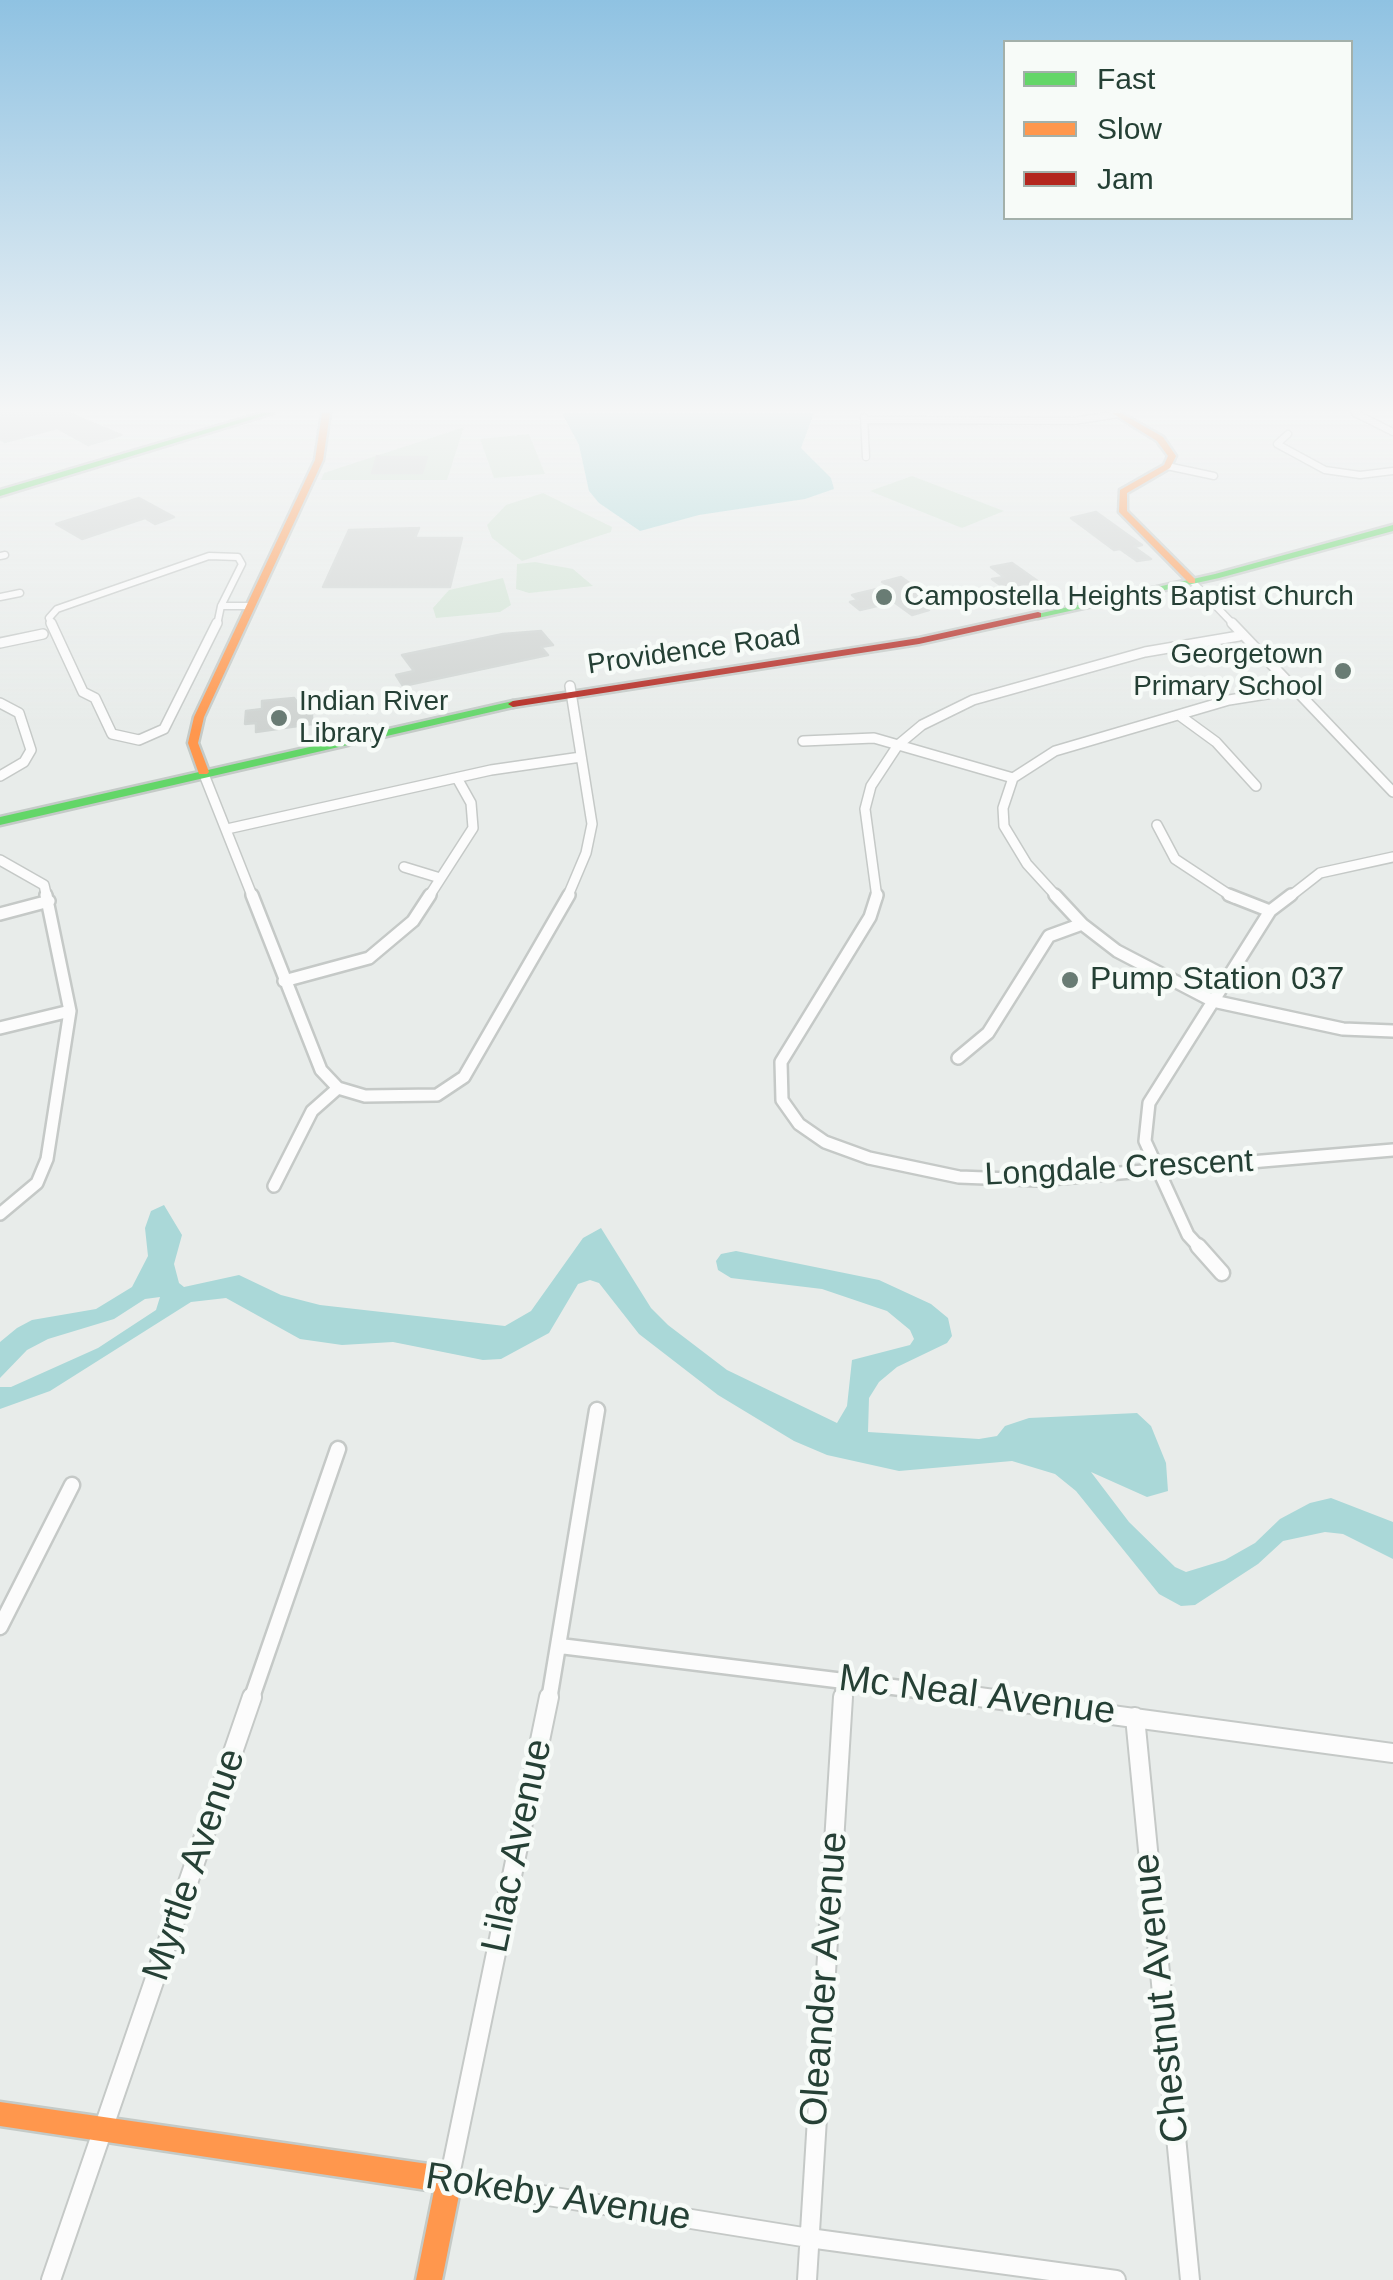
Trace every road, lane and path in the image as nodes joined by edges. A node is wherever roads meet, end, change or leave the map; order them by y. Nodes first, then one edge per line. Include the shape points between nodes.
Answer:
1 (291, 519) edge
2 (1128, 519) edge
3 (1393, 525) edge
4 (1189, 578) junction
5 (20, 593) dead end
6 (0, 597) edge
7 (221, 606) junction
8 (251, 606) junction
9 (43, 634) dead end
10 (1240, 636) junction
11 (0, 643) edge
12 (569, 690) junction
13 (1292, 690) junction
14 (0, 703) edge
15 (1180, 715) junction
16 (803, 741) dead end
17 (898, 745) junction
18 (582, 757) junction
19 (201, 767) junction
20 (0, 776) edge
21 (457, 778) junction
22 (1013, 778) junction
23 (1256, 786) dead end
24 (1393, 792) edge
25 (0, 811) edge
26 (0, 820) edge
27 (1156, 825) dead end
28 (227, 830) junction
29 (1393, 857) edge
30 (0, 860) edge
31 (404, 867) dead end
32 (440, 878) junction
33 (48, 901) junction
34 (1270, 911) junction
35 (0, 914) edge
36 (1082, 924) junction
37 (284, 981) junction
38 (1213, 1001) junction
39 (70, 1011) junction
40 (0, 1028) edge
41 (1393, 1031) edge
42 (958, 1058) dead end
43 (338, 1088) junction
44 (1393, 1150) edge
45 (1159, 1170) junction
46 (274, 1186) dead end
47 (0, 1214) edge
48 (1222, 1273) dead end
49 (597, 1410) dead end
50 (338, 1450) dead end
51 (72, 1485) dead end
52 (0, 1627) edge
53 (560, 1646) junction
54 (844, 1678) junction
55 (1135, 1717) junction
56 (1393, 1753) edge
57 (0, 2114) edge
58 (104, 2130) junction
59 (449, 2180) junction
60 (810, 2238) junction
61 (51, 2280) edge
62 (429, 2280) edge
63 (807, 2280) edge
64 (1116, 2280) edge
65 (1190, 2280) edge

1 - 8 main road
2 - 4 main road
3 - 4 main road, Providence Road
4 - 10 street
4 - 12 main road, Providence Road via 865,644
5 - 6 street
7 - 7 street via 164,729 139,740 112,734 95,698 83,692 49,618 58,609 208,556 238,557 242,564
7 - 8 street
8 - 19 main road via 193,734
9 - 11 street
10 - 13 street
10 - 17 street, Longdale Crescent via 1145,652 974,700
12 - 18 street
12 - 19 main road, Providence Road
13 - 15 street
13 - 24 street
14 - 20 street via 18,713 31,750
15 - 22 street via 1055,750
15 - 23 street
16 - 17 street via 874,738
17 - 22 street
17 - 45 street, Longdale Crescent via 871,786 866,809 877,897 782,1062 787,1111 809,1133 846,1150 959,1177 1037,1180
18 - 21 street
18 - 43 street via 592,824 576,882 479,1054 446,1092 387,1098
19 - 25 main road, Providence Road
19 - 26 main road, Providence Road
19 - 28 street
21 - 28 street
21 - 32 street via 471,803 473,828
22 - 36 street via 1003,808 1009,836
27 - 34 street via 1175,859 1194,874
28 - 37 street
29 - 34 street via 1320,873
30 - 33 street via 44,885
31 - 32 street
32 - 37 street via 413,921 382,950 352,965
33 - 35 street
33 - 39 street
34 - 38 street
36 - 38 street via 1117,951
36 - 42 street via 1050,936 988,1033
37 - 43 street via 315,1060
38 - 41 street via 1314,1025
38 - 45 street via 1145,1116 1146,1141
39 - 40 street
39 - 47 street via 47,1159 31,1190
43 - 46 street via 312,1112
44 - 45 street, Longdale Crescent
45 - 48 street via 1188,1234
49 - 53 street, Lilac Avenue
50 - 58 street, Myrtle Avenue
51 - 52 street
53 - 54 street, Mc Neal Avenue
53 - 59 street, Lilac Avenue
54 - 55 street, Mc Neal Avenue
54 - 60 street, Oleander Avenue
55 - 56 street, Mc Neal Avenue
55 - 65 street, Chestnut Avenue
57 - 58 main road, Rokeby Avenue
58 - 59 main road, Rokeby Avenue
58 - 61 street, Myrtle Avenue
59 - 60 street, Rokeby Avenue
59 - 62 main road, Lilac Avenue
60 - 63 street, Oleander Avenue
60 - 64 street, Rokeby Avenue

